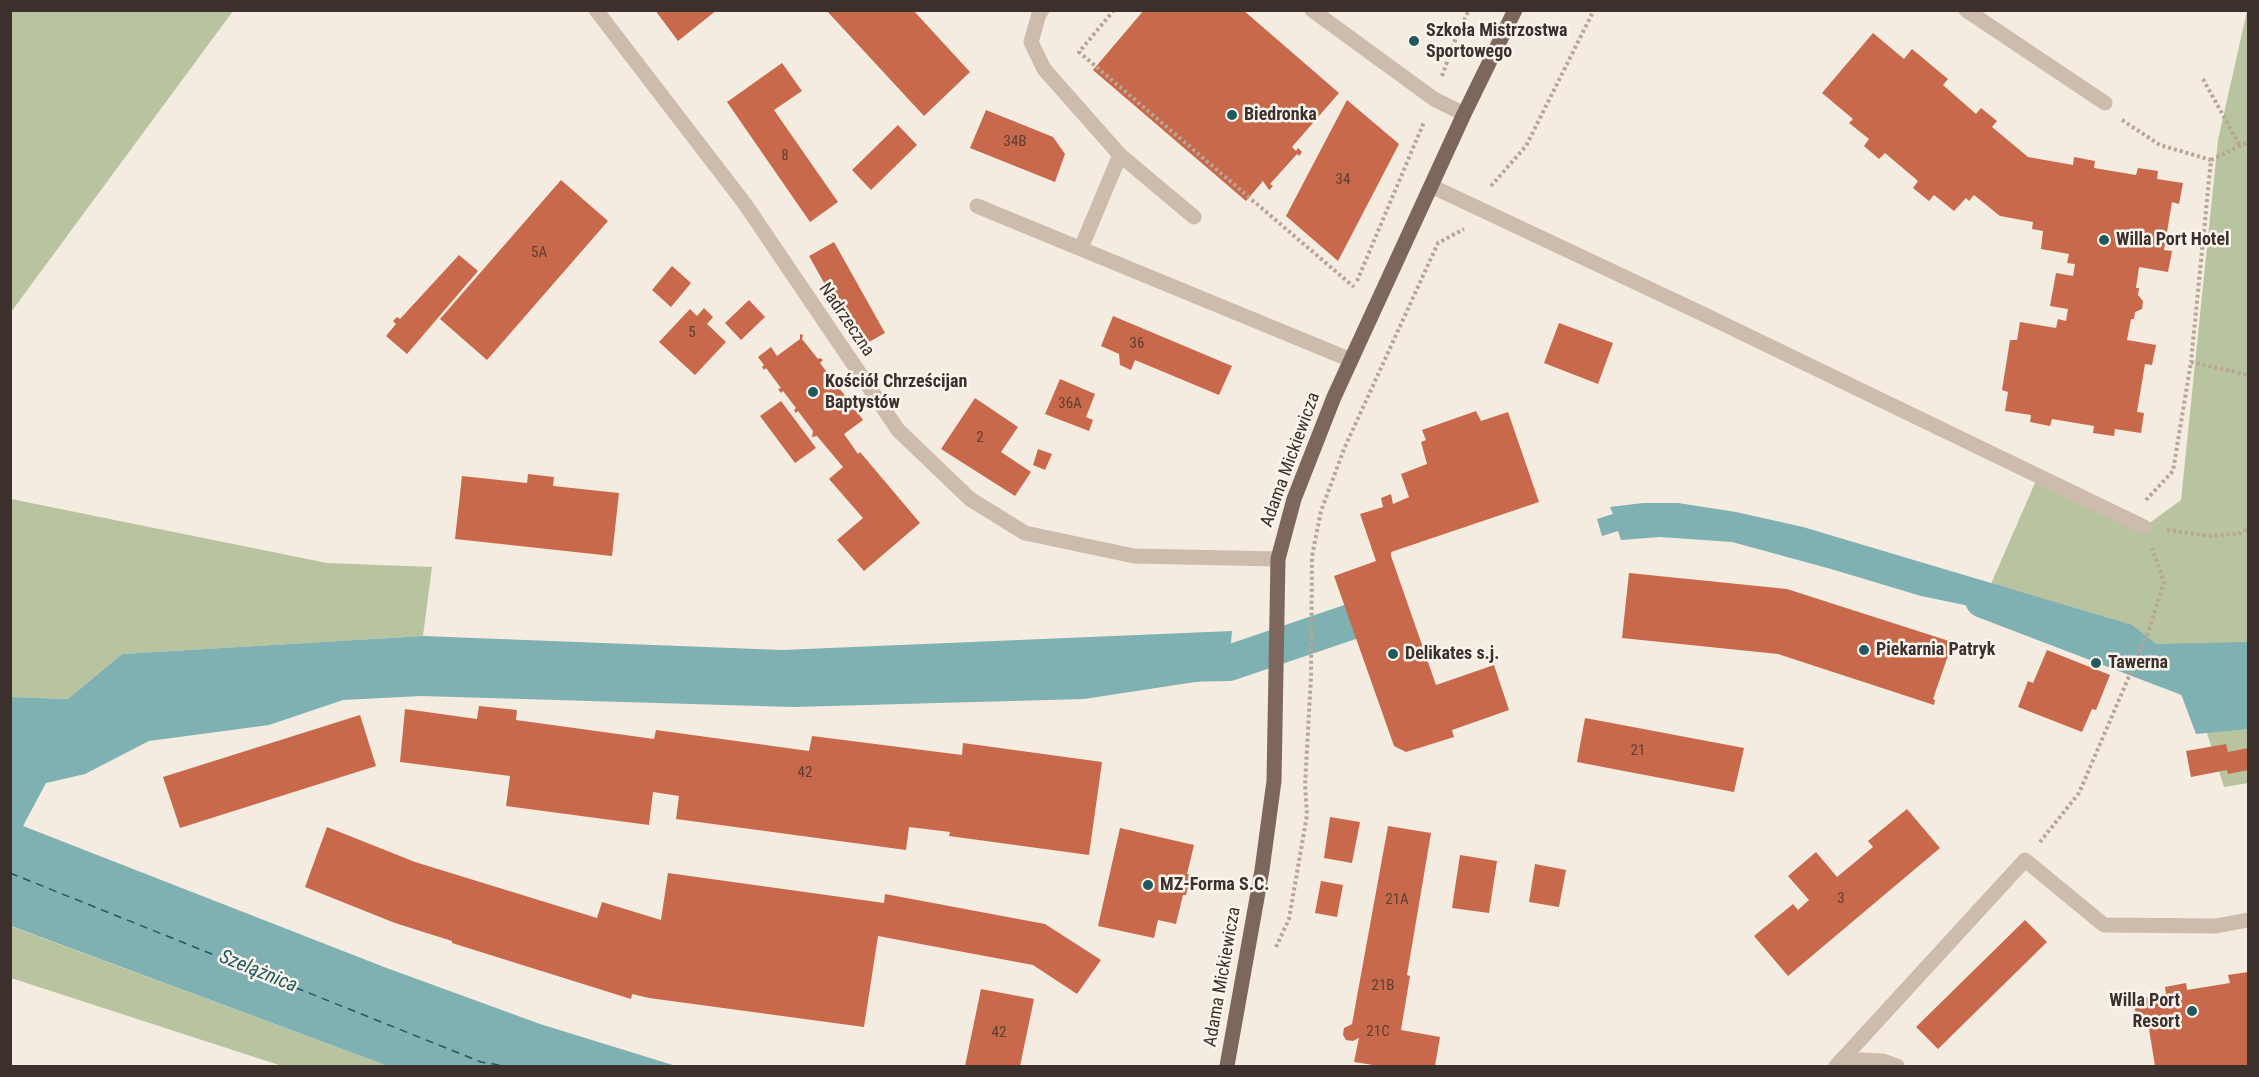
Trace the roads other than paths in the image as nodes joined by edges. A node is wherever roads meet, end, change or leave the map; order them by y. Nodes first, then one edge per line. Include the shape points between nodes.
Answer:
1 (596, 10) edge
2 (1042, 10) edge
3 (1312, 10) edge
4 (1515, 10) edge
5 (1966, 10) edge
6 (2105, 103) road end
7 (1464, 114) junction
8 (1120, 155) junction
9 (1431, 186) junction
10 (977, 206) dead end
11 (1194, 217) dead end
12 (1080, 248) junction
13 (1351, 360) junction
14 (2144, 527) road end
15 (1278, 559) junction
16 (2248, 920) edge
17 (1227, 1066) edge
18 (1836, 1066) edge
19 (1897, 1066) edge

1 - 15 street, Nadrzeczna via 744,204 898,430 970,499 1025,533 1134,556
2 - 8 street via 1031,42 1044,69
3 - 7 street via 1434,99
4 - 7 main road, Adama Mickiewicza
5 - 6 street
7 - 9 main road, Adama Mickiewicza
8 - 11 street
8 - 12 street
9 - 13 main road, Adama Mickiewicza
9 - 14 street
10 - 12 street
12 - 13 street
13 - 15 main road, Adama Mickiewicza via 1301,478
15 - 17 main road, Adama Mickiewicza via 1274,781
16 - 18 street via 2216,926 2104,925 2025,861
18 - 19 street via 1862,1060

